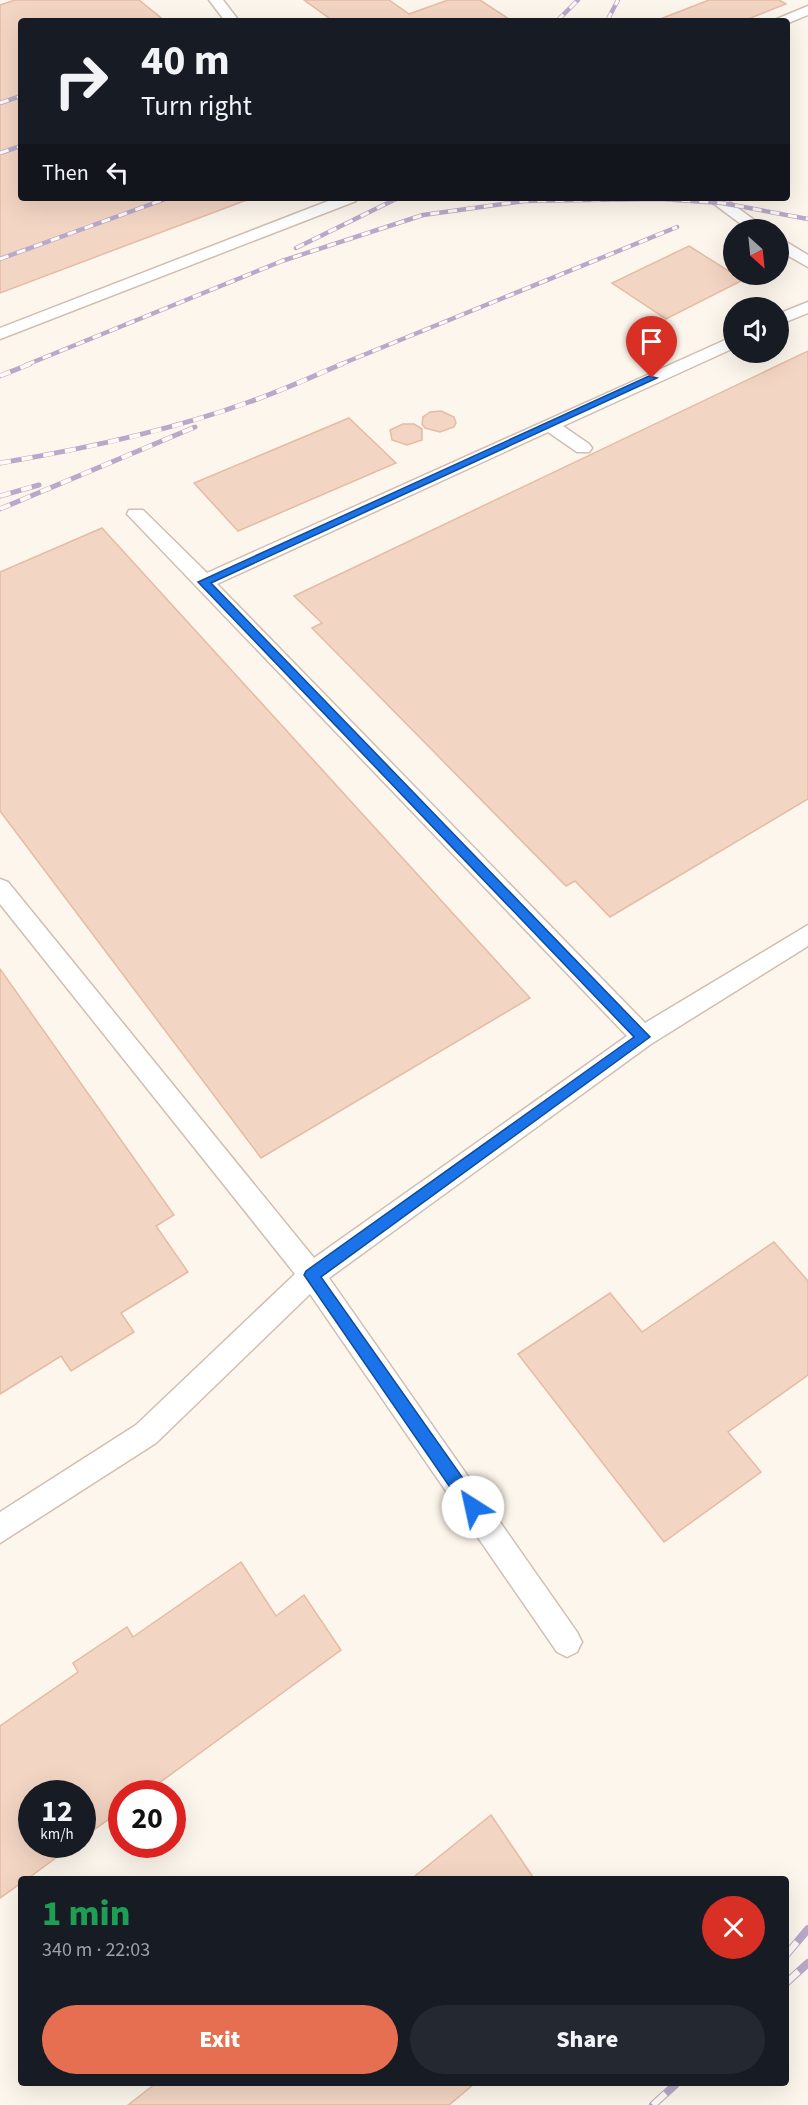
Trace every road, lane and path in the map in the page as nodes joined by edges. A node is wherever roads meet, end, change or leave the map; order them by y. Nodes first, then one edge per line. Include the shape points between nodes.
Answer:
1 (216, 0) edge
2 (808, 10) edge
3 (230, 18) edge
4 (786, 18) edge
5 (342, 201) edge
6 (718, 201) edge
7 (744, 219) edge
8 (789, 249) edge
9 (808, 262) edge
10 (808, 307) edge
11 (789, 315) edge
12 (0, 334) edge
13 (723, 346) edge
14 (550, 425) junction
15 (583, 448) dead end
16 (136, 514) dead end
17 (204, 582) junction
18 (0, 888) edge
19 (808, 934) edge
20 (643, 1037) junction
21 (312, 1275) junction
22 (0, 1529) edge
23 (567, 1642) dead end

1 - 3 lane
2 - 4 lane
5 - 12 lane
6 - 7 lane
8 - 9 lane
10 - 11 lane
13 - 14 lane
14 - 15 lane
14 - 17 lane
16 - 17 lane
17 - 20 lane
18 - 21 lane
19 - 20 lane
20 - 21 lane
21 - 22 lane via 146,1434
21 - 23 lane

